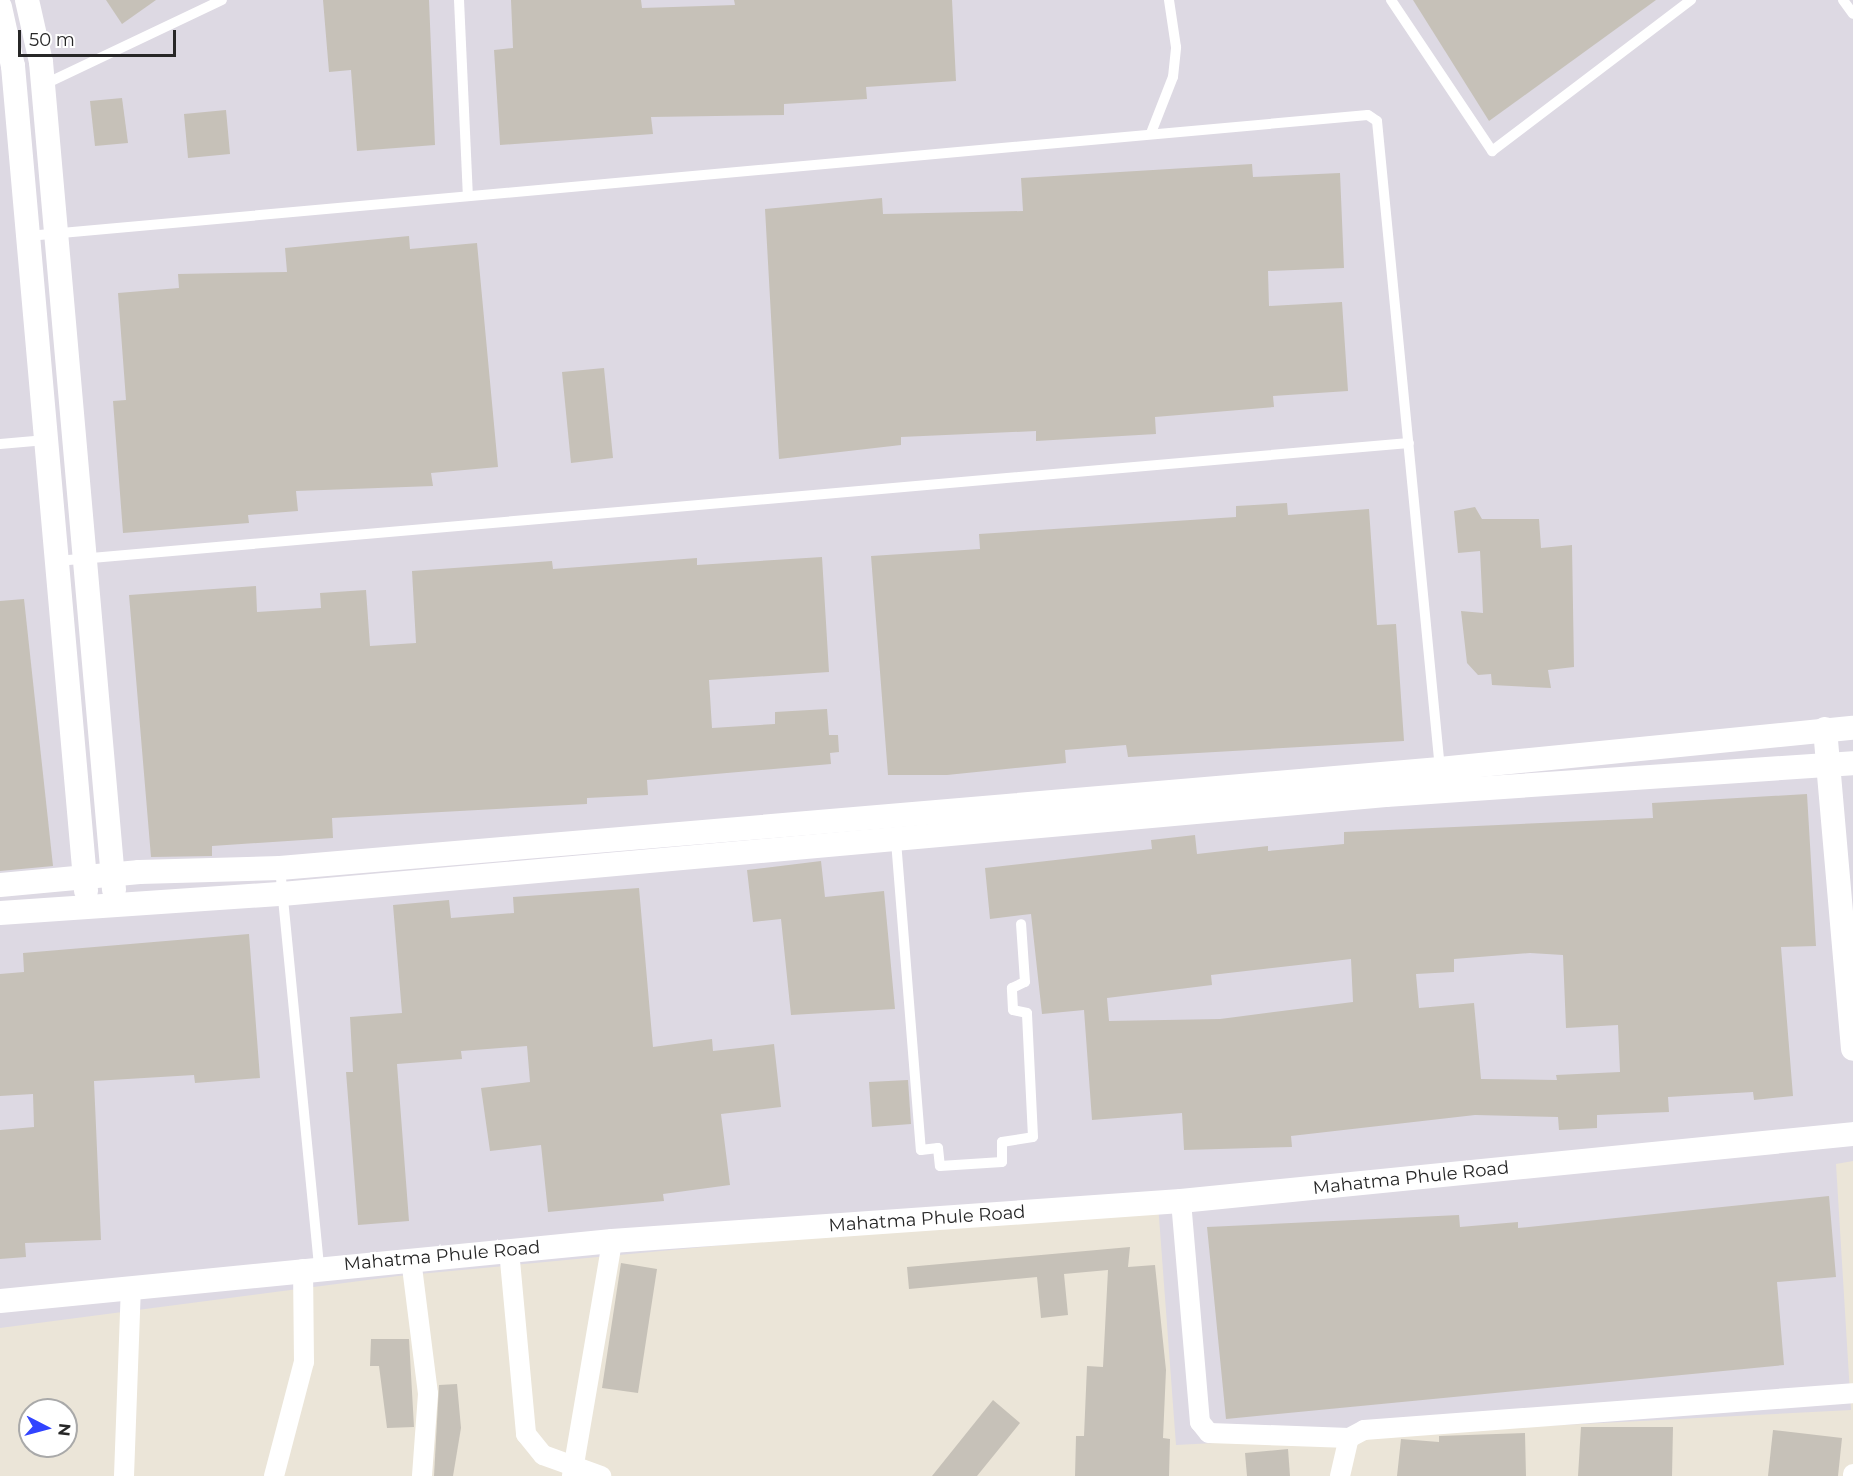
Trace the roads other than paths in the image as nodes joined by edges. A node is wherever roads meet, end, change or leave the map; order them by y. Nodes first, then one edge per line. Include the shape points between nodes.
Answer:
1 (27, 0) edge
2 (222, 0) edge
3 (459, 0) edge
4 (1169, 0) edge
5 (1391, 0) edge
6 (1691, 0) edge
7 (1843, 0) edge
8 (0, 7) edge
9 (1853, 14) edge
10 (43, 86) junction
11 (1151, 133) junction
12 (468, 196) junction
13 (56, 233) junction
14 (28, 236) junction
15 (46, 440) junction
16 (1409, 443) junction
17 (0, 444) edge
18 (85, 559) junction
19 (57, 561) junction
20 (1853, 728) edge
21 (1825, 729) junction
22 (1853, 763) edge
23 (1828, 766) junction
24 (1440, 769) junction
25 (655, 835) junction
26 (896, 841) junction
27 (657, 861) junction
28 (280, 868) junction
29 (113, 874) junction
30 (85, 877) junction
31 (0, 885) edge
32 (282, 894) junction
33 (115, 902) junction
34 (88, 905) junction
35 (0, 913) edge
36 (1021, 924) dead end
37 (1853, 1049) edge
38 (1853, 1134) edge
39 (1181, 1201) junction
40 (612, 1240) junction
41 (509, 1250) junction
42 (411, 1259) junction
43 (311, 1268) junction
44 (130, 1287) junction
45 (0, 1301) edge
46 (1853, 1392) edge
47 (1349, 1438) junction
48 (573, 1470) edge
49 (124, 1476) edge
50 (274, 1476) edge
51 (422, 1476) edge
52 (601, 1476) edge
53 (1341, 1476) edge

1 - 10 street
2 - 10 lane
3 - 12 lane
4 - 11 lane via 1176,47 1173,77
5 - 6 lane via 1492,151
7 - 9 lane
8 - 14 street via 13,66
10 - 13 street
11 - 12 lane
11 - 16 lane via 1359,114 1377,121
12 - 13 lane
13 - 14 lane
13 - 18 street
14 - 15 street
15 - 17 lane
15 - 19 street
16 - 18 lane
16 - 24 lane
18 - 19 lane
18 - 29 street
19 - 30 street
20 - 21 street
21 - 23 street
21 - 24 street
22 - 23 street
23 - 26 street via 1386,795
23 - 37 street
24 - 25 street
25 - 27 street
25 - 28 street
26 - 27 street
26 - 36 lane via 921,1150 938,1148 940,1166 1002,1162 1002,1142 1034,1137 1027,1013 1013,1010 1012,988 1025,982
27 - 32 street
28 - 29 street
28 - 32 lane
29 - 30 street
29 - 33 street
30 - 31 street
30 - 34 street
32 - 33 street
32 - 43 lane
33 - 34 street
34 - 35 street
38 - 39 street, Mahatma Phule Road
39 - 40 street, Mahatma Phule Road
39 - 47 street via 1200,1422 1209,1433 1226,1437
40 - 41 street, Mahatma Phule Road
40 - 48 street
41 - 42 street, Mahatma Phule Road
41 - 48 street via 526,1434 543,1455
42 - 43 street, Mahatma Phule Road
42 - 51 street via 428,1394
43 - 44 street, Mahatma Phule Road
43 - 50 street via 304,1362
44 - 45 street, Mahatma Phule Road
44 - 49 street
46 - 47 street via 1364,1430
47 - 53 street
48 - 52 street

